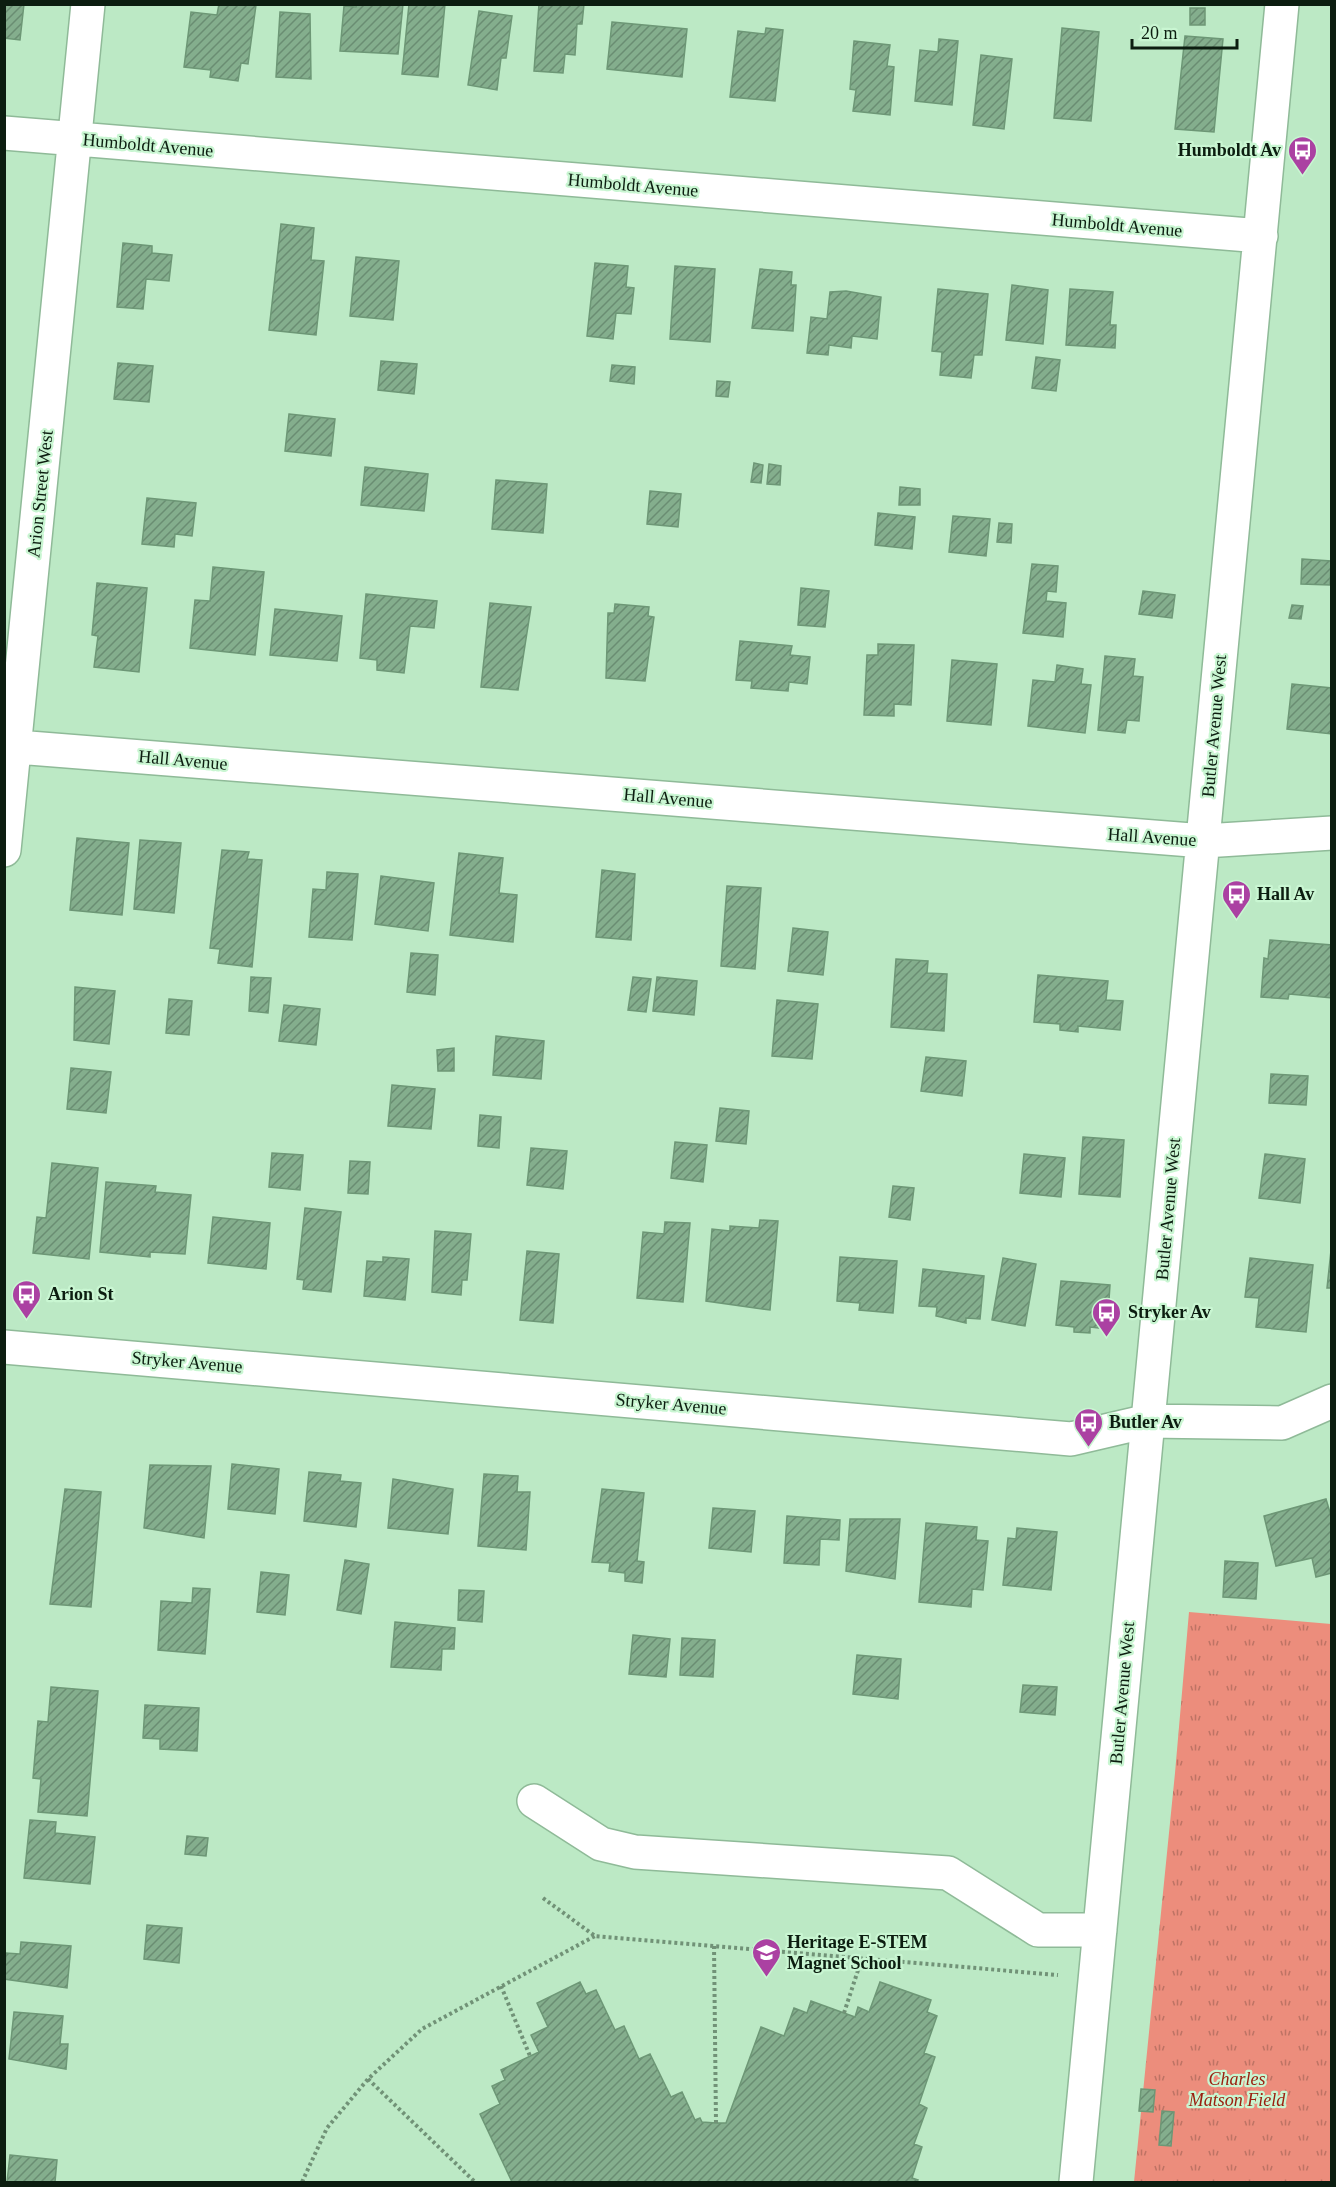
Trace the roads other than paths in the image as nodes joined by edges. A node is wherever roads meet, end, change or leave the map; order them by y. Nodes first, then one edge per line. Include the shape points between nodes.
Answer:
1 (87, 4) edge
2 (1282, 4) edge
3 (4, 134) edge
4 (75, 138) junction
5 (1261, 236) junction
6 (10, 746) edge
7 (1332, 833) edge
8 (1204, 841) junction
9 (4, 850) edge
10 (4, 1347) edge
11 (1332, 1401) edge
12 (1148, 1421) junction
13 (534, 1801) dead end
14 (1100, 1930) junction
15 (1076, 2182) edge

1 - 4 street, Arion Street West
2 - 5 street, Butler Avenue West
3 - 4 street, Humboldt Avenue
4 - 5 street, Humboldt Avenue
4 - 6 street, Arion Street West
5 - 8 street, Butler Avenue West
6 - 8 street, Hall Avenue
6 - 9 street, Arion Street West
7 - 8 street, Hall Avenue
8 - 12 street, Butler Avenue West
10 - 12 street, Stryker Avenue via 1071,1439
11 - 12 street, Stryker Avenue via 1282,1423
12 - 14 street, Butler Avenue West
13 - 14 street via 601,1844 635,1852 948,1873 1038,1930
14 - 15 street, Butler Avenue West

